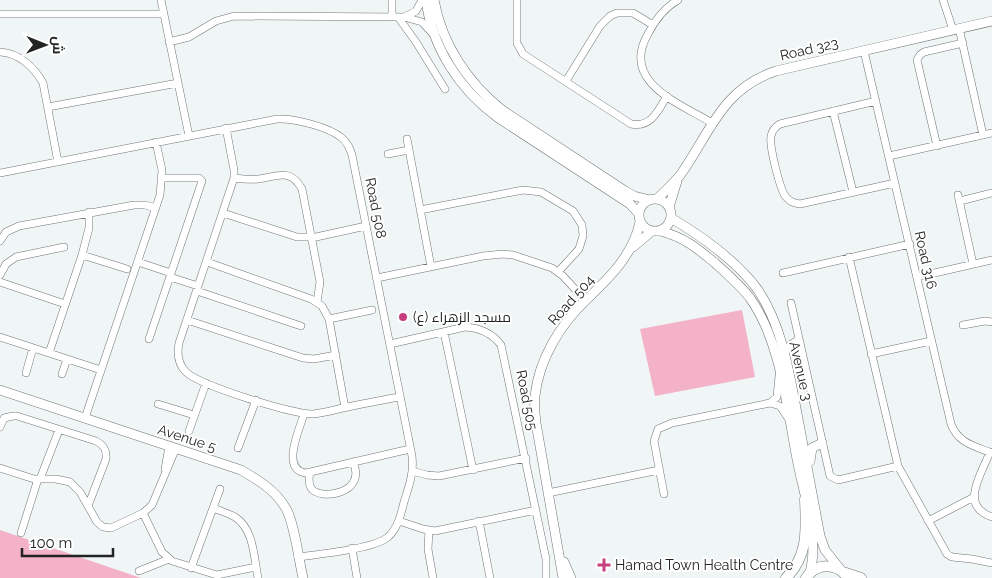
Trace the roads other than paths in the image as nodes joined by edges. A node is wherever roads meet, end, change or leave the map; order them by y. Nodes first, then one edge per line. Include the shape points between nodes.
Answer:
1 (161, 0) edge
2 (392, 0) edge
3 (424, 0) edge
4 (434, 0) edge
5 (518, 0) edge
6 (678, 0) edge
7 (943, 0) edge
8 (0, 14) edge
9 (164, 14) junction
10 (398, 17) junction
11 (992, 21) edge
12 (653, 25) junction
13 (956, 29) junction
14 (436, 39) junction
15 (169, 42) junction
16 (963, 43) junction
17 (864, 51) junction
18 (0, 52) edge
19 (566, 81) junction
20 (178, 83) junction
21 (444, 89) dead end
22 (667, 96) junction
23 (876, 101) junction
24 (48, 108) junction
25 (833, 111) junction
26 (712, 123) junction
27 (226, 128) junction
28 (992, 133) edge
29 (983, 135) junction
30 (189, 136) junction
31 (407, 139) dead end
32 (156, 142) junction
33 (937, 146) junction
34 (409, 150) junction
35 (388, 154) dead end
36 (888, 156) junction
37 (58, 162) junction
38 (0, 173) edge
39 (679, 176) junction
40 (162, 178) junction
41 (234, 178) junction
42 (895, 183) junction
43 (853, 192) junction
44 (992, 194) edge
45 (653, 199) junction
46 (669, 207) junction
47 (156, 208) junction
48 (420, 210) junction
49 (89, 212) junction
50 (223, 213) junction
51 (639, 218) junction
52 (671, 218) junction
53 (366, 226) junction
54 (656, 231) junction
55 (311, 237) junction
56 (0, 241) edge
57 (910, 244) junction
58 (64, 247) dead end
59 (631, 249) junction
60 (82, 255) junction
61 (849, 257) junction
62 (992, 260) edge
63 (138, 262) junction
64 (206, 262) junction
65 (973, 264) junction
66 (431, 267) junction
67 (127, 269) dead end
68 (558, 272) junction
69 (783, 273) dead end
70 (0, 275) edge
71 (170, 275) junction
72 (916, 277) junction
73 (377, 278) junction
74 (0, 282) edge
75 (198, 289) junction
76 (585, 300) junction
77 (317, 302) junction
78 (791, 303) dead end
79 (65, 304) junction
80 (372, 310) dead end
81 (329, 319) junction
82 (187, 320) junction
83 (992, 322) edge
84 (964, 325) dead end
85 (301, 326) dead end
86 (444, 332) junction
87 (0, 337) edge
88 (779, 337) junction
89 (149, 339) dead end
90 (798, 340) junction
91 (932, 341) junction
92 (390, 344) junction
93 (33, 348) junction
94 (48, 353) junction
95 (871, 354) junction
96 (336, 355) junction
97 (784, 356) junction
98 (67, 359) junction
99 (101, 370) junction
100 (779, 371) junction
101 (26, 372) dead end
102 (62, 374) dead end
103 (206, 383) junction
104 (0, 390) edge
105 (400, 396) junction
106 (256, 400) junction
107 (770, 403) junction
108 (158, 404) dead end
109 (345, 408) junction
110 (304, 414) junction
111 (194, 415) junction
112 (85, 418) junction
113 (789, 418) junction
114 (0, 427) edge
115 (59, 430) junction
116 (189, 431) dead end
117 (822, 443) junction
118 (172, 447) junction
119 (238, 448) dead end
120 (410, 449) junction
121 (991, 453) edge
122 (526, 458) junction
123 (353, 462) junction
124 (898, 466) junction
125 (0, 468) edge
126 (472, 470) junction
127 (659, 470) junction
128 (412, 471) junction
129 (310, 472) junction
130 (39, 479) junction
131 (220, 489) dead end
132 (548, 493) junction
133 (664, 494) dead end
134 (974, 497) junction
135 (810, 501) junction
136 (88, 506) junction
137 (213, 508) junction
138 (536, 510) junction
139 (143, 513) junction
140 (992, 517) edge
141 (399, 520) junction
142 (479, 521) junction
143 (928, 521) junction
144 (429, 530) junction
145 (21, 533) dead end
146 (352, 548) junction
147 (559, 551) junction
148 (298, 557) junction
149 (169, 559) junction
150 (992, 563) edge
151 (256, 567) junction
152 (191, 568) junction
153 (139, 572) dead end
154 (844, 573) edge
155 (806, 576) edge
156 (258, 578) edge
157 (303, 578) edge
158 (357, 578) edge
159 (433, 578) edge
160 (490, 578) edge
161 (546, 578) edge
162 (563, 578) edge
163 (571, 578) edge
164 (786, 578) edge
165 (861, 578) edge

1 - 9 street
2 - 10 street
3 - 10 street via 416,11
3 - 14 street
4 - 45 street via 458,61 477,87 498,107 625,191
5 - 19 street via 519,49
6 - 12 street via 663,11
7 - 13 street
8 - 9 street
9 - 15 street
10 - 14 street via 422,22
10 - 15 street via 234,16 216,21 189,37
10 - 21 street
11 - 13 street, Road 323
12 - 19 street via 633,13 610,16 600,26
12 - 22 street via 641,49 641,67 650,83
13 - 16 street
13 - 17 street, Road 323
14 - 51 street via 450,67 482,105 630,204
15 - 20 street
16 - 29 street
16 - 33 street via 924,52 917,60
17 - 23 street, Road 316
17 - 26 street, Road 323 via 764,75 734,95
18 - 24 street via 31,67 43,83
19 - 22 street via 636,125 652,120
20 - 24 street
20 - 30 street
22 - 26 street
23 - 25 street
23 - 36 street, Road 316
24 - 37 street
25 - 43 street
25 - 43 street via 784,122 774,129 771,144 782,191 786,198 800,204
26 - 39 street, Road 323
27 - 30 street, Road 508
27 - 41 street
27 - 53 street, Road 508 via 286,118 344,139 351,150
28 - 29 street
29 - 33 street
30 - 32 street, Road 508
31 - 34 street
32 - 37 street, Road 508
32 - 40 street
33 - 36 street
34 - 35 street
34 - 48 street
36 - 42 street, Road 316
37 - 38 street, Road 508
39 - 45 street, Road 323
39 - 46 street, Road 323
40 - 47 street
40 - 71 street via 199,178 202,181
41 - 50 street
41 - 55 street via 254,180 278,174 293,177 302,190
42 - 43 street
42 - 57 street, Road 316
44 - 65 street via 959,198
45 - 46 street via 664,201
45 - 51 street via 641,207
46 - 52 street
47 - 49 street via 134,204
47 - 63 street
48 - 66 street
48 - 68 street via 523,190 541,192 573,211 582,225 579,249
49 - 56 street via 12,228
49 - 60 street via 89,228
50 - 55 street via 290,236
50 - 64 street
51 - 54 street via 643,226
51 - 59 street, Road 504
52 - 54 street via 667,226
52 - 88 street, Avenue 3 via 720,252 752,282 769,310
53 - 55 street
53 - 73 street, Road 508
54 - 59 street, Road 504
54 - 100 street, Avenue 3 via 679,236 697,248 750,298 770,340
55 - 77 street via 320,282
57 - 61 street
57 - 72 street, Road 316
58 - 70 street via 16,258 6,264
59 - 76 street, Road 504 via 604,284
60 - 67 street
60 - 79 street
61 - 69 street
61 - 95 street
62 - 65 street
63 - 71 street
63 - 99 street
64 - 75 street
64 - 77 street
65 - 72 street
66 - 68 street via 503,254 530,260
66 - 73 street
68 - 76 street
71 - 75 street
71 - 89 street
72 - 91 street, Road 316
73 - 92 street, Road 508
74 - 79 street
75 - 82 street
75 - 85 street
76 - 132 street, Road 504 via 561,328 550,347 534,397
77 - 81 street
78 - 90 street
79 - 94 street
80 - 81 street
81 - 96 street
82 - 96 street via 303,358
82 - 103 street via 179,343 179,361 185,371
83 - 84 street
86 - 92 street, Road 505
86 - 122 street, Road 505 via 473,328 490,334 501,344
86 - 126 street
87 - 93 street
88 - 90 street
88 - 97 street, Avenue 3
90 - 97 street via 790,344
90 - 117 street
91 - 95 street
91 - 121 street, Road 316 via 954,432 963,441
92 - 105 street, Road 508
93 - 94 street
93 - 101 street
94 - 98 street
95 - 124 street
96 - 109 street
97 - 135 street, Avenue 3
98 - 99 street
98 - 102 street
99 - 112 street
100 - 107 street via 777,397
100 - 113 street, Avenue 3
103 - 106 street
103 - 111 street
104 - 112 street, Avenue 5
105 - 109 street
105 - 120 street, Road 508
106 - 110 street
106 - 119 street
107 - 113 street via 780,406
107 - 127 street via 658,429 654,441
108 - 111 street
109 - 110 street
110 - 129 street via 292,458 299,471
111 - 116 street
112 - 118 street, Avenue 5
113 - 135 street, Avenue 3
114 - 115 street via 4,418 13,416
115 - 130 street
115 - 136 street via 100,443 106,450 106,459
117 - 124 street via 829,473 835,480
117 - 135 street via 815,445 810,452 815,485
118 - 139 street via 155,499
118 - 148 street, Avenue 5 via 241,470 267,486 286,508
120 - 123 street
120 - 128 street, Road 508
121 - 134 street
122 - 126 street
122 - 138 street, Road 505
123 - 129 street
123 - 129 street via 356,477 352,485 331,494 312,490
124 - 143 street
125 - 130 street
126 - 128 street via 439,476
127 - 132 street
127 - 133 street
128 - 141 street, Road 508
130 - 136 street via 70,482
130 - 145 street
131 - 137 street
132 - 147 street, Road 504
134 - 140 street via 979,511
134 - 143 street
135 - 154 street, Avenue 3 via 823,545
135 - 155 street, Avenue 3 via 814,556
135 - 164 main road via 803,549 797,566
136 - 139 street via 97,522 107,528 115,528
137 - 151 street via 236,518 245,528
137 - 152 street
138 - 142 street
138 - 161 street, Road 505 via 546,559
139 - 149 street via 162,552
141 - 144 street
141 - 146 street, Road 508 via 383,540
142 - 144 street
142 - 160 street
143 - 150 street via 949,556
144 - 159 street via 428,549
146 - 148 street, Road 508
146 - 158 street
147 - 162 street, Road 504
147 - 163 street, Road 504
148 - 157 street, Avenue 5
149 - 152 street
149 - 153 street
151 - 152 street via 216,575
151 - 156 street
154 - 155 main road via 828,566
154 - 165 main road

